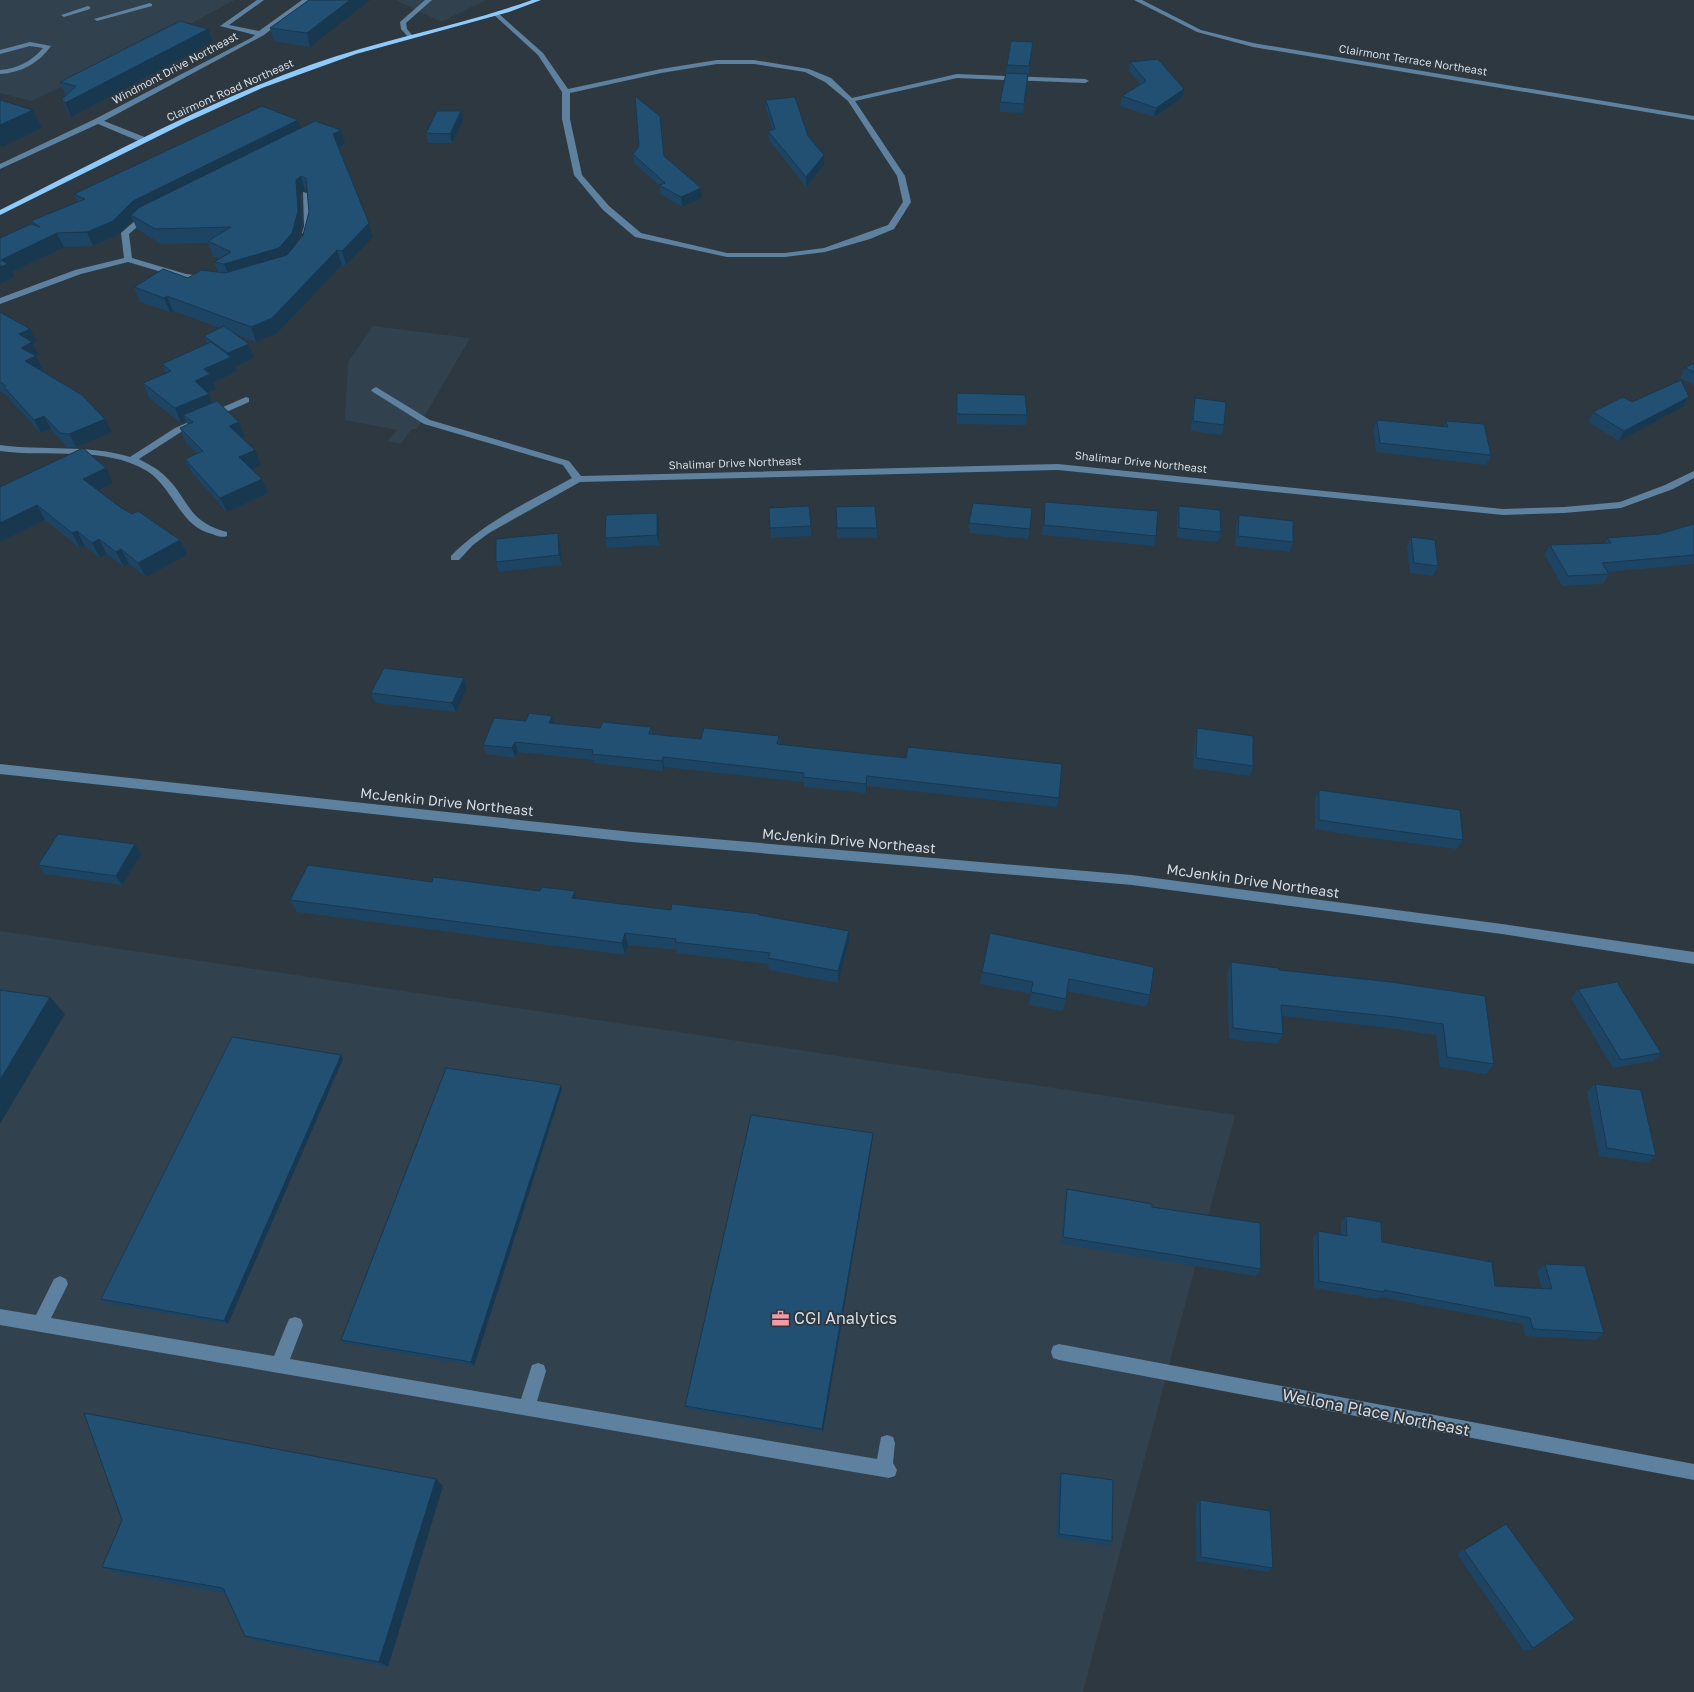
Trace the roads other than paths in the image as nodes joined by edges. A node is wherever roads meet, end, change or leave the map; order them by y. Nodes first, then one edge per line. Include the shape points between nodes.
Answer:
1 (144, 0) edge
2 (261, 0) edge
3 (306, 0) edge
4 (538, 0) edge
5 (1137, 0) edge
6 (428, 1) edge
7 (1150, 2) edge
8 (87, 7) dead end
9 (496, 14) junction
10 (64, 15) dead end
11 (97, 19) dead end
12 (262, 34) junction
13 (410, 36) junction
14 (0, 52) edge
15 (0, 72) edge
16 (1085, 81) dead end
17 (566, 92) junction
18 (851, 100) junction
19 (1694, 118) edge
20 (98, 121) junction
21 (144, 140) junction
22 (0, 167) edge
23 (306, 194) edge
24 (160, 209) edge
25 (0, 213) edge
26 (304, 241) edge
27 (128, 259) junction
28 (212, 280) edge
29 (0, 301) edge
30 (376, 390) dead end
31 (246, 400) dead end
32 (0, 448) edge
33 (133, 458) junction
34 (1694, 474) edge
35 (578, 479) junction
36 (223, 534) dead end
37 (455, 558) dead end
38 (0, 769) edge
39 (1694, 958) edge
40 (60, 1284) dead end
41 (0, 1317) edge
42 (40, 1324) junction
43 (295, 1325) dead end
44 (1059, 1352) dead end
45 (279, 1364) junction
46 (538, 1371) dead end
47 (527, 1407) junction
48 (887, 1443) dead end
49 (1694, 1472) edge

1 - 11 street via 150,5
2 - 12 street, Windmont Drive Northeast via 223,26
3 - 12 street, Windmont Drive Northeast
4 - 9 main road, Clairmont Road Northeast
5 - 7 street, Clairmont Terrace Northeast
6 - 13 street via 402,22
7 - 19 street, Clairmont Terrace Northeast via 1167,17 1199,31 1253,45
8 - 10 street
9 - 13 main road, Clairmont Road Northeast
9 - 17 street via 541,54
12 - 20 street, Windmont Drive Northeast
13 - 21 main road, Clairmont Road Northeast via 281,78
14 - 15 street via 30,44 48,46 42,56 12,72
16 - 18 street via 957,76
17 - 18 street via 717,62 754,62 807,70 828,80
17 - 18 street via 566,120 578,175 606,208 638,234 727,255 785,255 825,250 891,226 907,202 901,176
20 - 21 street, Windmont Drive Northeast
20 - 22 street, Windmont Drive Northeast
21 - 25 main road, Clairmont Road Northeast
23 - 26 street via 308,226
24 - 27 street via 142,218 125,233
27 - 28 street via 185,276
27 - 29 street via 78,272
30 - 35 street via 427,422 566,463
31 - 33 street via 178,430
32 - 33 street
33 - 36 street via 164,479 189,519 211,532
34 - 35 street, Shalimar Drive Northeast via 1621,505 1503,512 1058,467
35 - 37 street via 485,532 468,543
38 - 39 street, McJenkin Drive Northeast via 632,837 1132,880
40 - 42 street
41 - 42 street
42 - 45 street
43 - 45 street
44 - 49 street, Wellona Place Northeast
45 - 47 street
46 - 47 street
47 - 48 street via 886,1469

